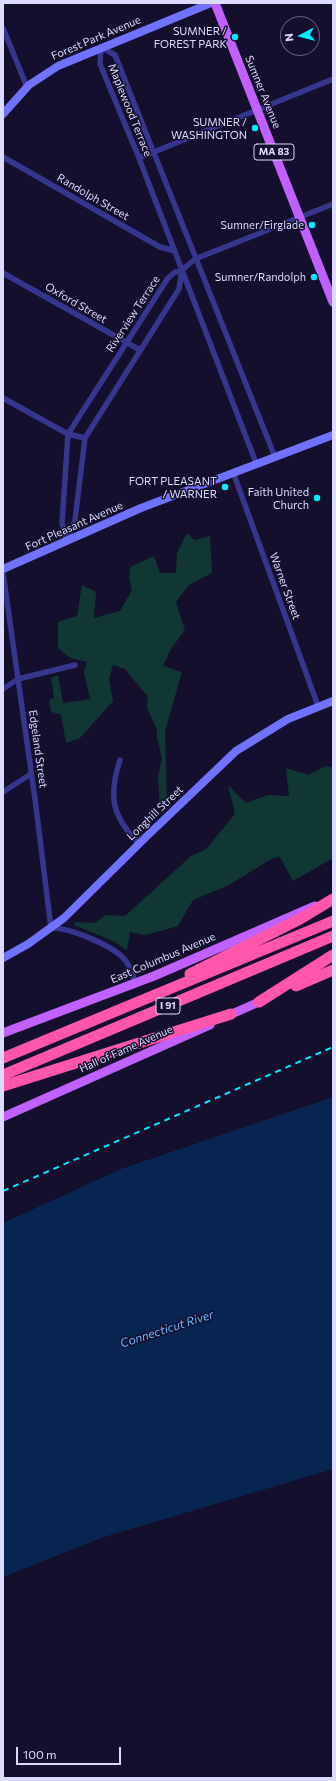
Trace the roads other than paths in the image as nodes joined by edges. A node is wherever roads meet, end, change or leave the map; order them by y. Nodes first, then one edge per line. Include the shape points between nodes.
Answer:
1 (211, 3) edge
2 (214, 3) edge
3 (3, 28) edge
4 (101, 47) junction
5 (333, 79) edge
6 (27, 87) junction
7 (257, 110) junction
8 (3, 114) edge
9 (153, 152) junction
10 (3, 157) edge
11 (139, 158) junction
12 (333, 204) edge
13 (300, 218) junction
14 (175, 251) junction
15 (195, 259) junction
16 (181, 271) junction
17 (3, 273) edge
18 (333, 302) edge
19 (126, 342) junction
20 (140, 350) junction
21 (3, 398) edge
22 (68, 434) junction
23 (333, 435) edge
24 (85, 438) junction
25 (274, 457) junction
26 (256, 463) junction
27 (233, 472) junction
28 (67, 542) junction
29 (3, 569) edge
30 (3, 573) edge
31 (75, 665) dead end
32 (18, 679) junction
33 (3, 689) edge
34 (333, 701) edge
35 (318, 706) junction
36 (120, 760) dead end
37 (32, 774) junction
38 (3, 792) edge
39 (139, 844) junction
40 (331, 900) edge
41 (333, 921) edge
42 (51, 928) junction
43 (333, 936) edge
44 (333, 955) edge
45 (3, 958) edge
46 (333, 970) edge
47 (135, 983) junction
48 (259, 1002) junction
49 (108, 1014) junction
50 (231, 1014) junction
51 (3, 1033) edge
52 (3, 1058) edge
53 (3, 1075) edge
54 (3, 1086) edge
55 (3, 1116) edge

1 - 4 street, Forest Park Avenue
2 - 7 main road, Sumner Avenue / MA 83
3 - 6 street
4 - 6 street, Forest Park Avenue via 58,66
4 - 9 street, Maplewood Terrace via 115,55
4 - 11 street, Maplewood Terrace via 100,64
5 - 7 street
6 - 8 street, Forest Park Avenue
7 - 9 street
7 - 13 main road, Sumner Avenue / MA 83
9 - 11 street
9 - 15 street, Maplewood Terrace
10 - 14 street, Randolph Street via 160,247
11 - 14 street, Maplewood Terrace
12 - 13 street
13 - 15 street
13 - 18 main road, Sumner Avenue / MA 83
14 - 16 street, Maplewood Terrace
15 - 16 street
15 - 25 street, Maplewood Terrace
16 - 19 street, Riverview Terrace via 168,278
16 - 20 street via 182,281 178,289
16 - 26 street, Maplewood Terrace
17 - 19 street, Oxford Street
19 - 20 street, Oxford Street
19 - 22 street, Riverview Terrace
20 - 24 street
21 - 22 street
22 - 24 street
22 - 28 street, Riverview Terrace via 62,523
23 - 25 street, Fort Pleasant Avenue
24 - 28 street via 75,520
25 - 26 street, Fort Pleasant Avenue
26 - 27 street, Fort Pleasant Avenue
27 - 28 street, Fort Pleasant Avenue via 141,508
27 - 35 street, Warner Street
28 - 29 street, Fort Pleasant Avenue
30 - 32 street, Edgeland Street
31 - 32 street
32 - 33 street
32 - 37 street, Edgeland Street
34 - 35 street, Longhill Street
35 - 39 street, Longhill Street via 284,722 244,746 222,763
36 - 39 street via 114,788 116,813
37 - 38 street
37 - 42 street, Edgeland Street
39 - 42 street, Longhill Street
40 - 47 main road, East Columbus Avenue
40 - 49 highway via 286,926
41 - 49 highway, I 91
42 - 45 street, Longhill Street
42 - 47 street via 64,929 114,951 129,965
43 - 53 highway, I 91
44 - 48 highway
46 - 48 highway
47 - 51 main road, East Columbus Avenue
48 - 50 main road, Hall of Fame Avenue
49 - 52 highway, I 91
50 - 54 highway
50 - 55 main road, Hall of Fame Avenue

